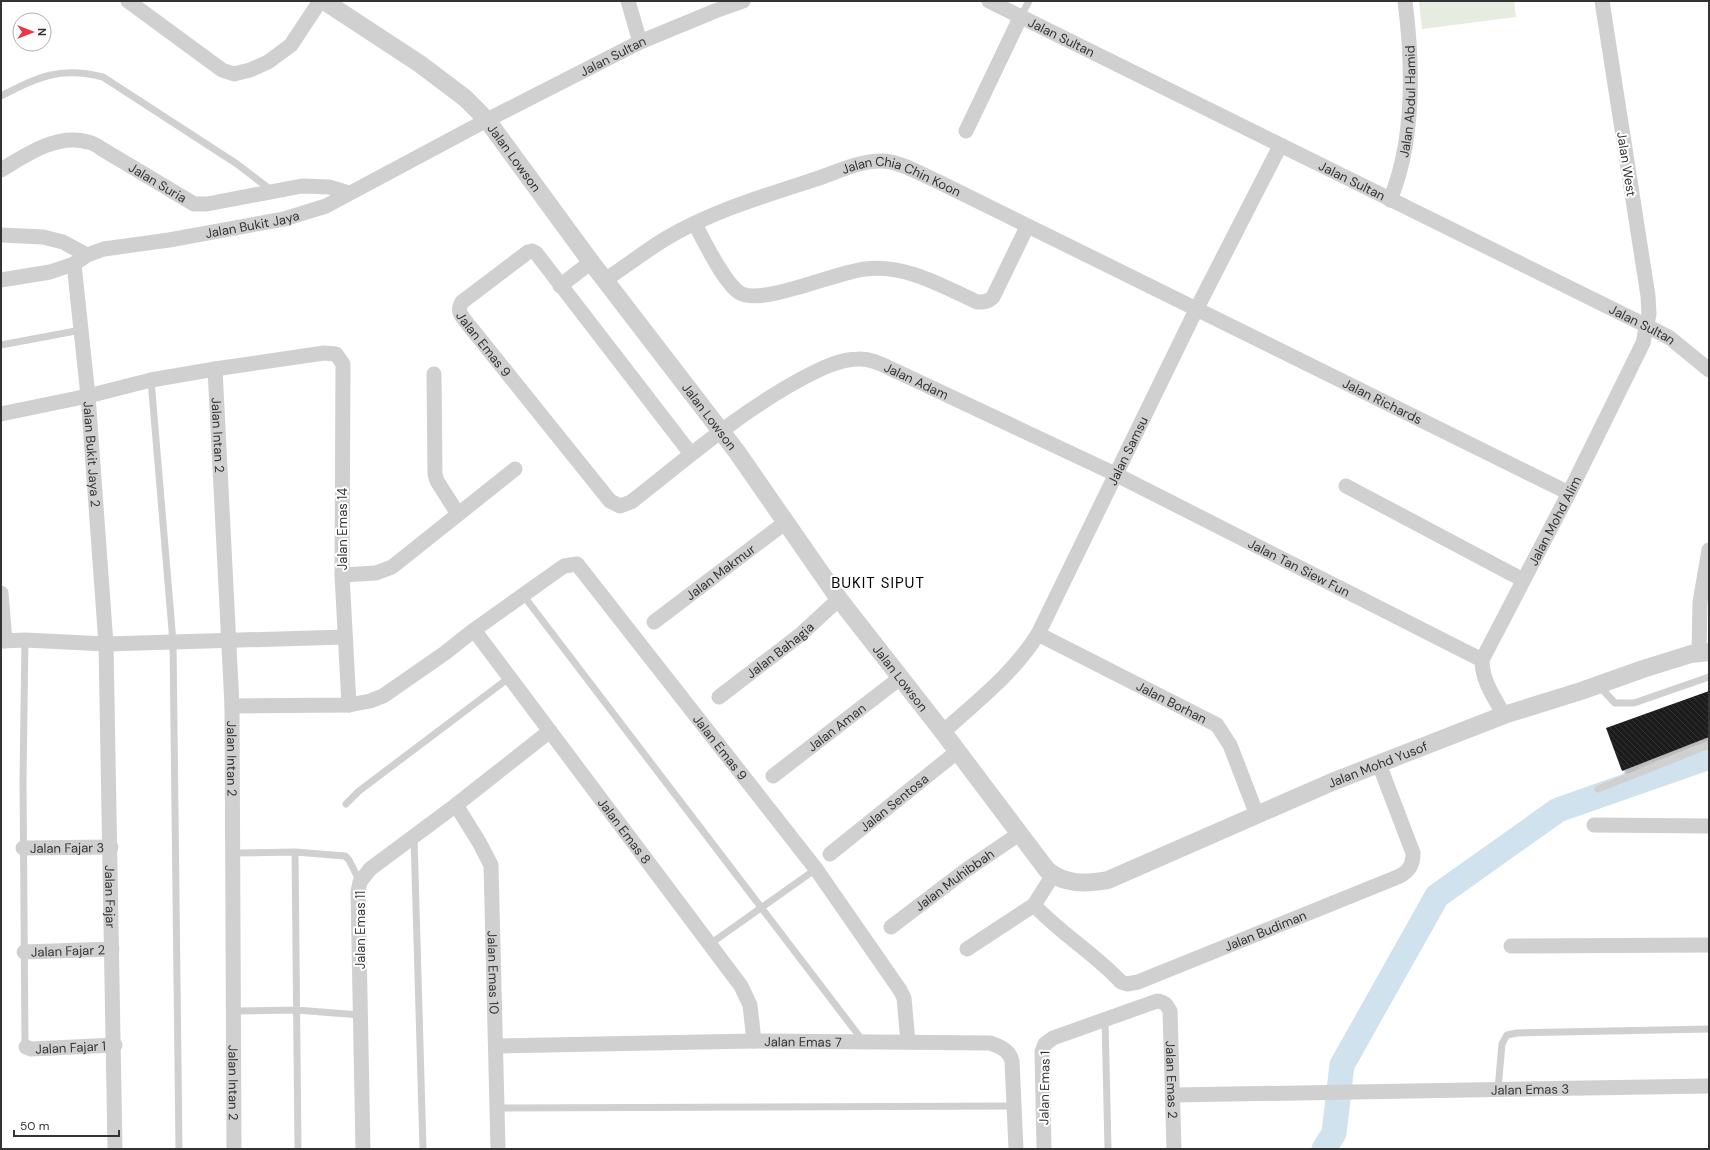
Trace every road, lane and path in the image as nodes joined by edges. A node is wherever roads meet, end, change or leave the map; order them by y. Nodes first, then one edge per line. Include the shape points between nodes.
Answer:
1 (128, 1) edge
2 (320, 1) edge
3 (324, 1) edge
4 (628, 1) edge
5 (743, 1) edge
6 (988, 1) edge
7 (1029, 1) edge
8 (1405, 1) edge
9 (1602, 1) edge
10 (1021, 16) junction
11 (640, 42) junction
12 (1, 96) edge
13 (487, 120) junction
14 (966, 131) dead end
15 (1280, 146) junction
16 (1, 170) edge
17 (273, 192) junction
18 (349, 193) junction
19 (1390, 200) junction
20 (695, 224) junction
21 (1027, 227) junction
22 (1, 235) edge
23 (87, 255) junction
24 (591, 262) junction
25 (74, 264) junction
26 (1, 280) edge
27 (605, 280) junction
28 (560, 286) junction
29 (1196, 310) junction
30 (1647, 326) junction
31 (81, 330) junction
32 (1, 345) edge
33 (215, 369) junction
34 (1709, 370) edge
35 (434, 374) dead end
36 (151, 380) junction
37 (88, 396) junction
38 (1, 414) edge
39 (721, 431) junction
40 (691, 454) junction
41 (516, 469) dead end
42 (1115, 474) junction
43 (1346, 486) dead end
44 (1569, 493) junction
45 (458, 514) junction
46 (786, 522) junction
47 (1709, 550) edge
48 (342, 575) junction
49 (1523, 580) junction
50 (1, 593) edge
51 (522, 595) junction
52 (839, 599) junction
53 (654, 622) dead end
54 (474, 630) junction
55 (1038, 634) junction
56 (345, 638) junction
57 (25, 640) junction
58 (229, 640) junction
59 (3, 641) edge
60 (173, 642) junction
61 (106, 644) junction
62 (1704, 652) edge
63 (1482, 660) junction
64 (1709, 676) edge
65 (510, 677) junction
66 (900, 678) junction
67 (1597, 685) junction
68 (718, 697) dead end
69 (349, 705) junction
70 (232, 706) junction
71 (1504, 714) junction
72 (550, 731) junction
73 (943, 732) junction
74 (1709, 746) edge
75 (958, 751) junction
76 (1379, 764) junction
77 (773, 776) dead end
78 (1598, 789) dead end
79 (346, 804) dead end
80 (456, 805) junction
81 (1257, 816) junction
82 (1594, 825) dead end
83 (1709, 826) edge
84 (1019, 834) junction
85 (414, 836) junction
86 (111, 847) junction
87 (23, 848) junction
88 (295, 852) junction
89 (233, 853) junction
90 (830, 854) dead end
91 (816, 869) junction
92 (1053, 875) junction
93 (360, 882) junction
94 (1034, 905) junction
95 (761, 907) junction
96 (891, 927) dead end
97 (710, 944) junction
98 (1709, 945) edge
99 (1511, 946) dead end
100 (112, 949) junction
101 (967, 949) dead end
102 (24, 952) junction
103 (296, 1010) junction
104 (234, 1012) junction
105 (360, 1015) junction
106 (1106, 1020) junction
107 (1709, 1029) edge
108 (754, 1041) junction
109 (863, 1042) junction
110 (908, 1042) junction
111 (114, 1045) junction
112 (496, 1046) junction
113 (26, 1047) joint
114 (1709, 1086) edge
115 (1498, 1089) junction
116 (1174, 1095) junction
117 (1014, 1106) junction
118 (497, 1108) junction
119 (115, 1149) edge
120 (179, 1149) edge
121 (234, 1149) edge
122 (298, 1149) edge
123 (363, 1149) edge
124 (423, 1149) edge
125 (498, 1149) edge
126 (1016, 1149) edge
127 (1044, 1149) edge
128 (1108, 1149) edge
129 (1174, 1149) edge

1 - 2 street via 222,70 234,74 268,62 291,45
3 - 13 street, Jalan Lowson via 420,64 465,98
4 - 11 street
5 - 11 street, Jalan Sultan
6 - 10 street, Jalan Sultan
7 - 10 lane
8 - 19 street, Jalan Abdul Hamid via 1410,93 1408,126 1402,163
9 - 30 street, Jalan West via 1648,296
10 - 14 street
10 - 15 street, Jalan Sultan
11 - 13 street, Jalan Sultan
12 - 17 lane via 32,80 52,74 88,73 103,77 237,164
13 - 18 street, Jalan Bukit Jaya
13 - 24 street, Jalan Lowson
15 - 19 street, Jalan Sultan
15 - 29 street, Jalan Samsu
16 - 17 street, Jalan Suria via 53,143 75,140 102,148 194,204
17 - 18 street, Jalan Suria via 316,186
18 - 23 street, Jalan Bukit Jaya via 326,206 284,220 169,240 104,248
19 - 30 street, Jalan Sultan
20 - 21 street, Jalan Chia Chin Koon via 857,165 884,161 904,166 940,182
20 - 21 street via 726,278 741,294 748,296 784,291 866,269 881,269 910,273 928,279 977,302 988,301 993,297
20 - 27 street, Jalan Chia Chin Koon via 665,239
21 - 29 street, Jalan Chia Chin Koon
22 - 23 street via 63,242
23 - 25 street, Jalan Bukit Jaya
24 - 27 street, Jalan Lowson
24 - 28 street
25 - 26 street, Jalan Bukit Jaya via 50,272
25 - 31 street, Jalan Bukit Jaya 2
27 - 39 street, Jalan Lowson
28 - 40 street, Jalan Emas 9
28 - 40 street, Jalan Emas 9 via 536,253 528,252 462,302 459,312 610,501 620,506 631,502
29 - 42 street, Jalan Samsu
29 - 44 street, Jalan Richards
30 - 34 street, Jalan Sultan via 1670,338
30 - 44 street, Jalan Mohd Alim via 1643,343
31 - 32 lane
31 - 37 street, Jalan Bukit Jaya 2
33 - 36 street
33 - 48 street, Jalan Emas 14 via 324,353 336,354 343,364
33 - 58 street, Jalan Intan 2
35 - 45 street via 435,474
36 - 37 street
36 - 60 lane
37 - 38 street
37 - 61 street, Jalan Bukit Jaya 2
39 - 40 street, Jalan Emas 9
39 - 42 street, Jalan Adam via 779,391 818,370 861,358 898,372
39 - 46 street, Jalan Lowson
41 - 45 street
42 - 55 street, Jalan Samsu
42 - 63 street, Jalan Tan Siew Fun
43 - 49 street
44 - 49 street, Jalan Mohd Alim
45 - 48 street via 392,567 376,573
46 - 52 street, Jalan Lowson
46 - 53 street, Jalan Makmur
47 - 62 street via 1700,602
48 - 56 street, Jalan Emas 14
49 - 63 street, Jalan Mohd Alim
50 - 59 street
51 - 54 street, Jalan Emas 9
51 - 91 street, Jalan Emas 9 via 564,566 577,564
51 - 95 lane
52 - 66 street, Jalan Lowson
52 - 68 street, Jalan Bahagia via 800,635
54 - 65 street, Jalan Emas 8
54 - 69 street, Jalan Emas 9 via 382,696
55 - 73 street, Jalan Samsu via 1012,668
55 - 81 street, Jalan Borhan via 1217,725 1230,745
56 - 58 street
56 - 69 street, Jalan Emas 14
57 - 59 street
57 - 61 street
57 - 87 lane
58 - 60 street
58 - 70 street, Jalan Intan 2
60 - 61 street
60 - 120 lane
61 - 86 street, Jalan Fajar
62 - 67 street, Jalan Mohd Yusof
63 - 71 street via 1486,683
64 - 67 lane via 1634,703 1615,703
65 - 72 street, Jalan Emas 8
65 - 79 lane
66 - 73 street, Jalan Lowson
66 - 77 street, Jalan Aman
67 - 71 street, Jalan Mohd Yusof
69 - 70 street, Jalan Emas 9
70 - 89 street, Jalan Intan 2
71 - 76 street, Jalan Mohd Yusof
72 - 80 street, Jalan Emas 11
72 - 97 street, Jalan Emas 8
73 - 75 street, Jalan Lowson
74 - 78 lane
75 - 84 street, Jalan Lowson
75 - 90 street, Jalan Sentosa
76 - 81 street, Jalan Mohd Yusof
76 - 94 street, Jalan Budiman via 1413,853 1411,866 1400,876 1138,982 1127,984 1121,982 1091,953 1048,920
80 - 85 street, Jalan Emas 11
80 - 112 street, Jalan Emas 10 via 491,865
81 - 92 street, Jalan Mohd Yusof via 1108,880 1078,883
82 - 83 street
84 - 92 street, Jalan Lowson
84 - 96 street, Jalan Muhibbah via 972,865
85 - 93 street, Jalan Emas 11 via 370,869
85 - 124 lane
86 - 87 street, Jalan Fajar 3
86 - 100 street, Jalan Fajar
87 - 102 lane
88 - 89 lane
88 - 93 lane via 345,856
88 - 103 lane
89 - 104 street, Jalan Intan 2
91 - 95 lane
91 - 110 street, Jalan Emas 9 via 900,990 904,998
92 - 94 street
93 - 105 street, Jalan Emas 11
94 - 101 street
95 - 97 lane
95 - 109 lane
97 - 108 street, Jalan Emas 8 via 747,996
98 - 99 street
100 - 102 street, Jalan Fajar 2
100 - 111 street, Jalan Fajar
102 - 113 lane
103 - 104 lane
103 - 105 lane
103 - 122 lane
104 - 121 street, Jalan Intan 2
105 - 123 street, Jalan Emas 11
106 - 116 street, Jalan Emas 2 via 1157,1001 1166,1004 1170,1011
106 - 127 street, Jalan Emas 1 via 1053,1038 1045,1044 1042,1052
106 - 128 lane
107 - 115 lane via 1507,1035 1502,1044
108 - 109 street, Jalan Emas 7
108 - 112 street, Jalan Emas 7
109 - 110 street, Jalan Emas 7
110 - 117 street, Jalan Emas 7 via 990,1043 1000,1046 1011,1056
111 - 113 street, Jalan Fajar 1 via 31,1049
111 - 119 street, Jalan Fajar
112 - 118 street, Jalan Emas 10
114 - 115 street, Jalan Emas 3
115 - 116 street, Jalan Emas 3
116 - 129 street, Jalan Emas 2
117 - 118 lane
117 - 126 street, Jalan Emas 7
118 - 125 street, Jalan Emas 10

